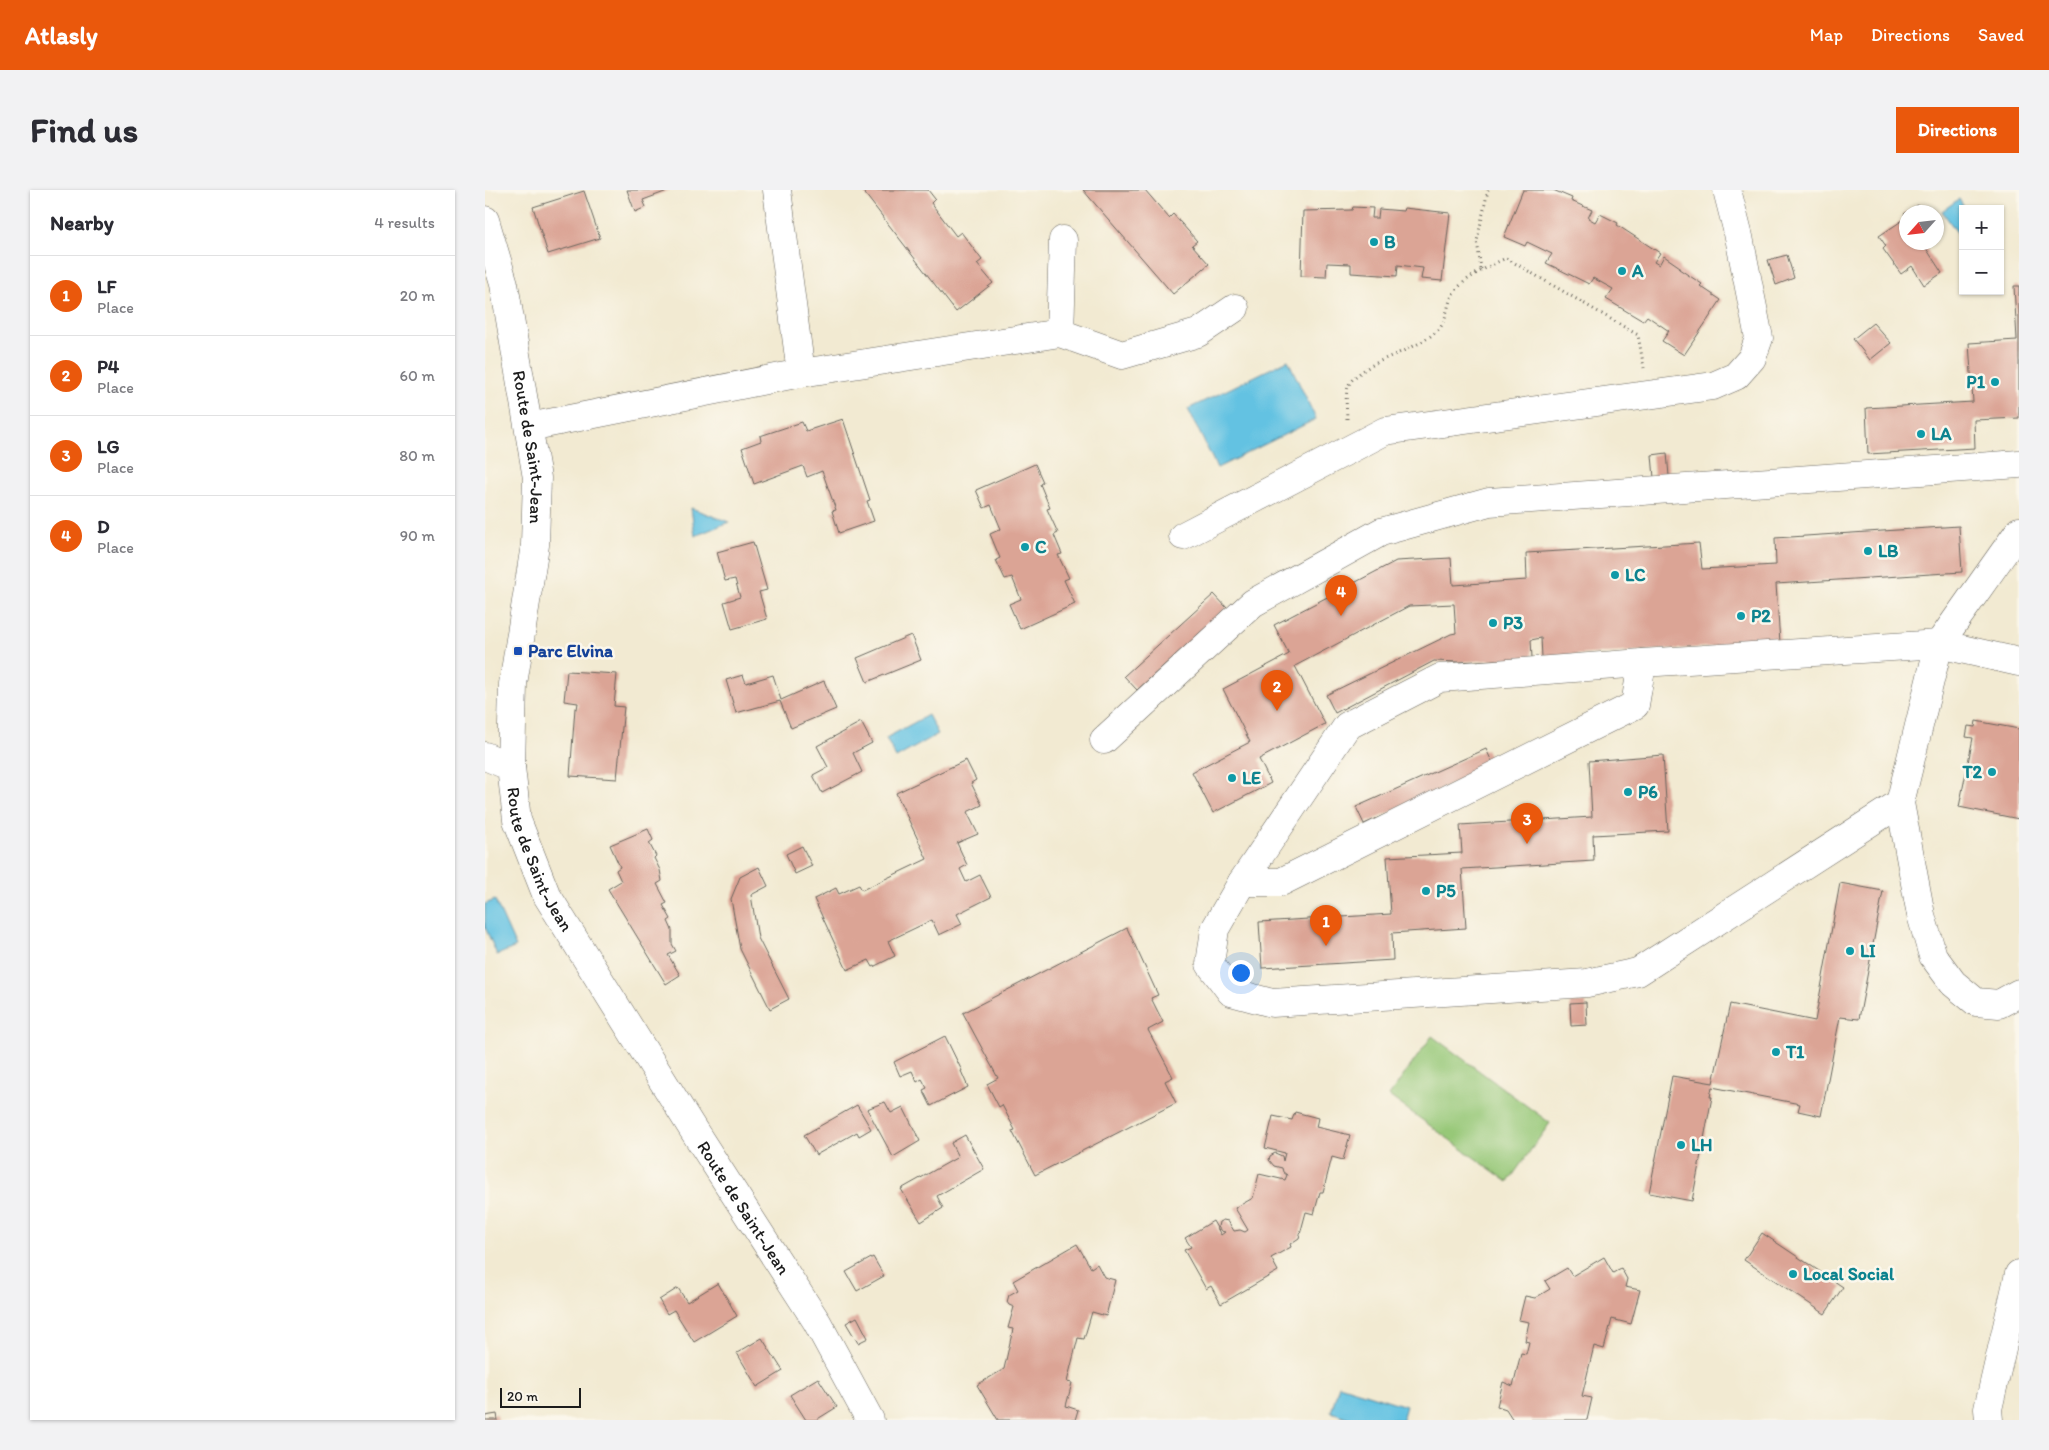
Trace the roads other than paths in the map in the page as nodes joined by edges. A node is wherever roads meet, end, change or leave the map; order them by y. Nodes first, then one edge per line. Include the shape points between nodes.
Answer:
1 (777, 190) edge
2 (1727, 190) edge
3 (485, 220) edge
4 (1063, 240) dead end
5 (1235, 308) dead end
6 (1059, 333) junction
7 (801, 373) junction
8 (529, 427) junction
9 (2019, 464) edge
10 (2019, 531) edge
11 (1183, 536) dead end
12 (1939, 644) junction
13 (2019, 662) edge
14 (1642, 663) junction
15 (1104, 740) dead end
16 (485, 756) edge
17 (511, 767) junction
18 (1900, 802) junction
19 (1242, 882) junction
20 (2019, 993) edge
21 (2019, 1274) edge
22 (870, 1420) edge
23 (1989, 1420) edge

1 - 7 street
2 - 11 street via 1759,338 1752,358 1736,376 1713,386 1385,431
3 - 8 street, Route de Saint-Jean via 504,284
4 - 6 street
5 - 6 street via 1198,333 1122,355
6 - 7 street
7 - 8 street
8 - 17 street, Route de Saint-Jean via 537,478 535,545 513,684
9 - 15 street via 1489,502 1381,532 1253,603
10 - 12 street
12 - 13 street
12 - 14 street
12 - 18 street
14 - 19 street via 1635,705 1281,882
14 - 19 street via 1440,678 1347,726
16 - 17 street
17 - 22 street, Route de Saint-Jean via 517,820 546,894 817,1322
18 - 19 street via 1638,972 1587,983 1272,1003 1231,992 1210,964 1215,929
18 - 20 street via 1921,915 1933,956 1953,983 1976,1002 1999,1004
21 - 23 street via 1988,1408

